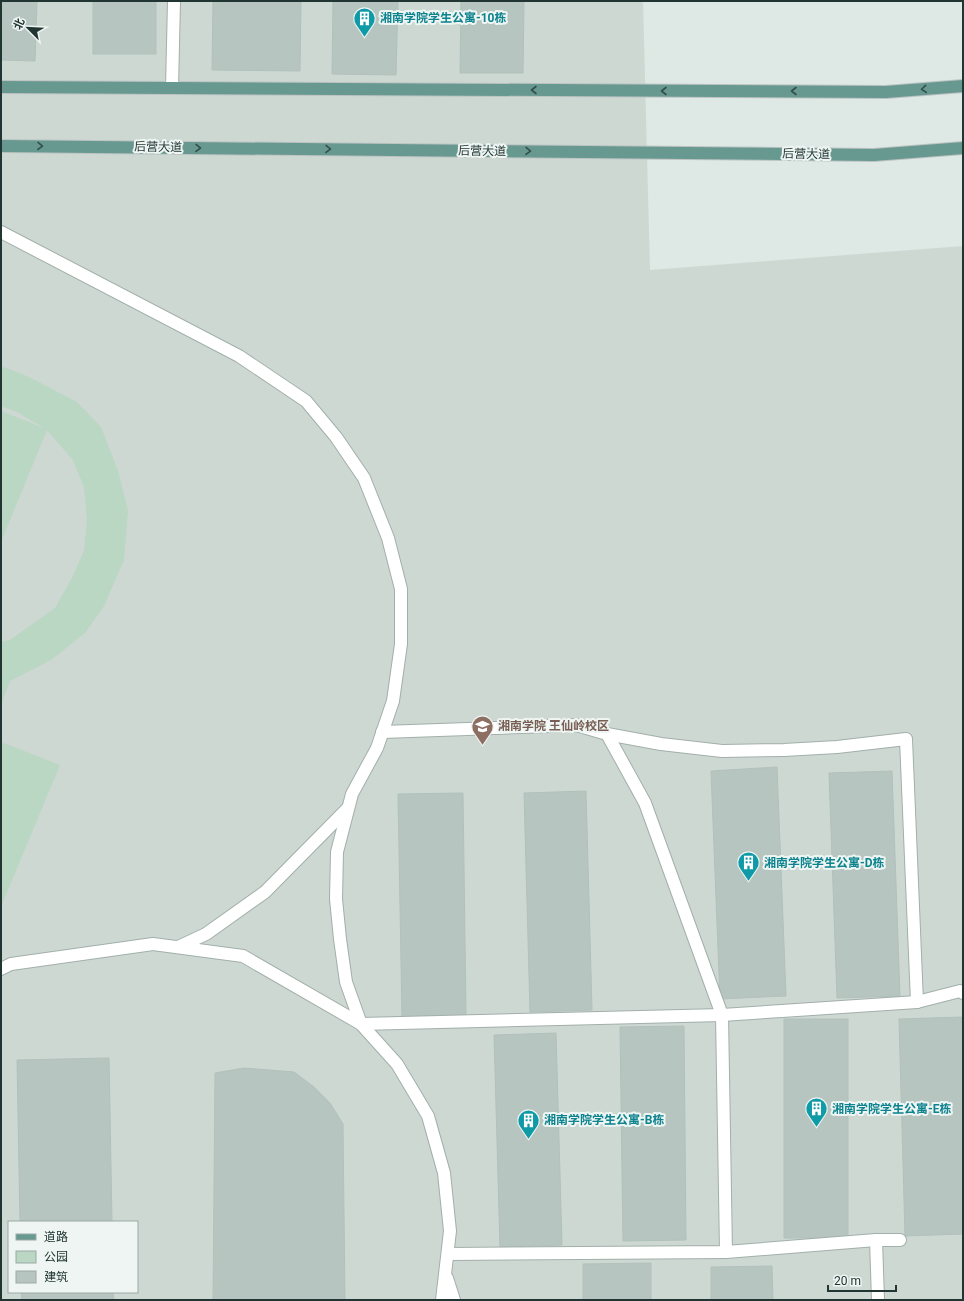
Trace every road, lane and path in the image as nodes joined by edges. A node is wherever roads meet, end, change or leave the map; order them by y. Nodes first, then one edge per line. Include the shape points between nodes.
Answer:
1 (174, 1) edge
2 (963, 86) edge
3 (1, 87) edge
4 (172, 88) junction
5 (1, 146) edge
6 (963, 148) edge
7 (1, 232) edge
8 (382, 732) junction
9 (607, 734) junction
10 (349, 807) junction
11 (178, 947) junction
12 (1, 969) edge
13 (963, 993) edge
14 (917, 1002) junction
15 (722, 1015) junction
16 (361, 1024) junction
17 (876, 1240) junction
18 (900, 1240) dead end
19 (726, 1252) junction
20 (449, 1254) junction
21 (446, 1275) junction
22 (442, 1300) edge
23 (454, 1300) edge
24 (878, 1300) edge

1 - 4 street
2 -> 4 main road via 886,92
3 - 4 main road
5 -> 6 main road, 后营大道 via 874,154
7 - 8 street via 239,356 306,401 336,437 364,478 388,538 401,589 401,644 393,701
8 - 9 street via 576,725
8 - 10 street via 377,748 352,794
9 - 14 street via 660,744 722,751 829,747 906,739
9 - 15 street via 645,803
10 - 11 street via 265,892 206,934
10 - 16 street via 337,852 336,898 346,982
11 - 12 street via 153,944 11,964
11 - 16 street via 243,956
13 - 14 street via 960,991
14 - 15 street
15 - 16 street
15 - 19 street
16 - 20 street via 397,1064 428,1116 444,1173 450,1231
17 - 18 street
17 - 19 street
17 - 24 street
19 - 20 street
20 - 21 street
21 - 22 street
21 - 23 street

